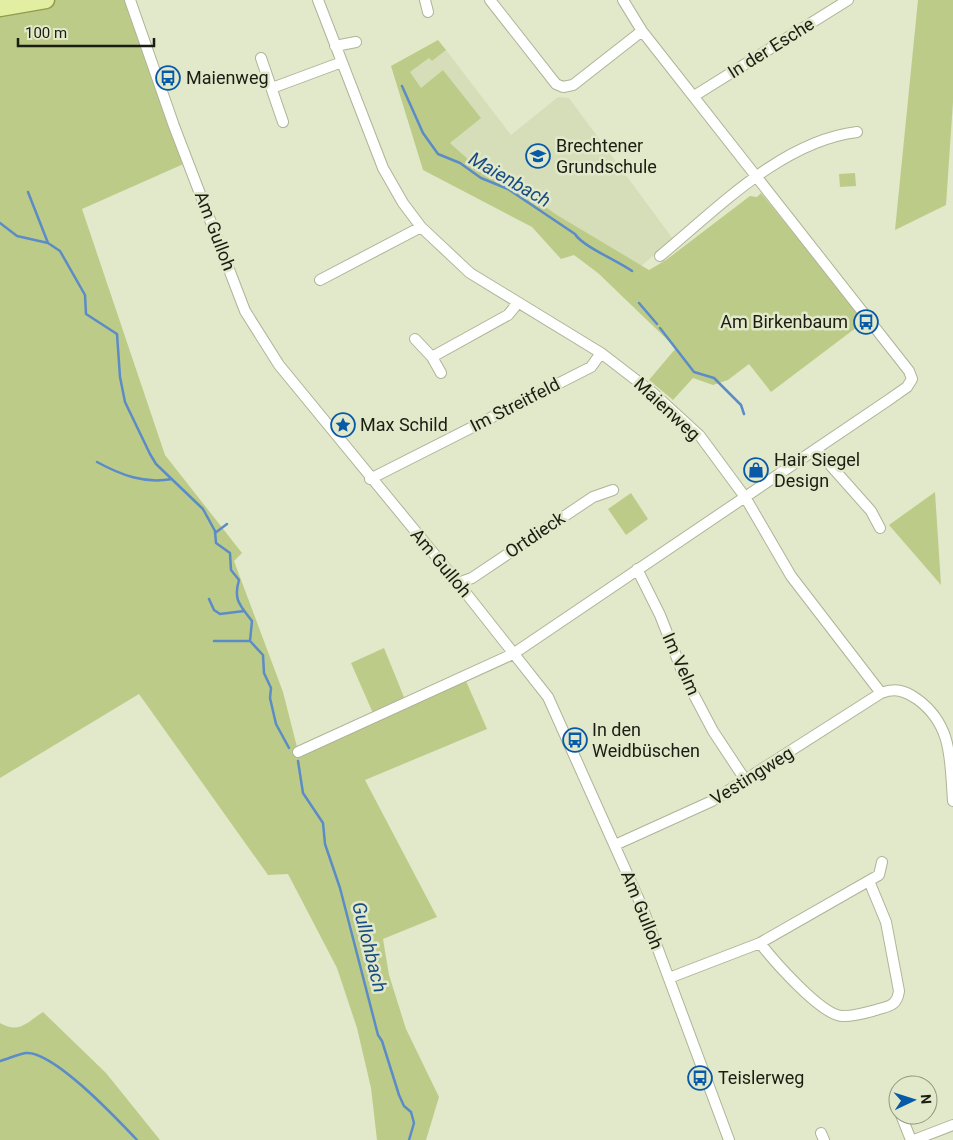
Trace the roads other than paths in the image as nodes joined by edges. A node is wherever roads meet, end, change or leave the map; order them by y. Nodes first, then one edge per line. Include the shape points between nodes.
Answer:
1 (46, 0) edge
2 (130, 0) edge
3 (318, 0) edge
4 (425, 0) edge
5 (490, 0) edge
6 (623, 0) edge
7 (848, 0) edge
8 (0, 8) edge
9 (428, 12) dead end
10 (642, 31) junction
11 (356, 42) dead end
12 (335, 46) junction
13 (262, 58) dead end
14 (342, 62) junction
15 (272, 88) junction
16 (694, 96) junction
17 (283, 122) dead end
18 (858, 132) dead end
19 (757, 177) junction
20 (421, 227) junction
21 (660, 256) dead end
22 (320, 280) dead end
23 (518, 304) junction
24 (415, 339) dead end
25 (601, 353) junction
26 (432, 357) junction
27 (441, 373) dead end
28 (816, 449) junction
29 (370, 479) junction
30 (614, 490) dead end
31 (744, 497) junction
32 (880, 528) dead end
33 (637, 569) junction
34 (458, 582) junction
35 (513, 654) junction
36 (881, 693) junction
37 (298, 752) dead end
38 (746, 781) junction
39 (953, 801) edge
40 (615, 844) junction
41 (882, 862) dead end
42 (869, 881) junction
43 (760, 943) junction
44 (668, 978) junction
45 (905, 1125) edge
46 (953, 1125) edge
47 (729, 1140) edge
48 (912, 1140) edge

1 - 8 main road
2 - 29 street, Am Gulloh via 245,311 279,365
3 - 12 street, Maienweg
4 - 9 street
5 - 10 street via 556,84 563,86 573,85
6 - 10 street
7 - 16 street, In der Esche
10 - 16 street
11 - 12 street
12 - 14 street, Maienweg
13 - 15 street
14 - 15 street
14 - 20 street, Maienweg via 383,168
15 - 17 street
16 - 19 street
18 - 19 street via 834,135 802,149
19 - 21 street
19 - 28 street via 870,319 912,379 907,387
20 - 22 street
20 - 23 street, Maienweg via 470,274
23 - 25 street, Maienweg
23 - 26 street via 508,315
24 - 26 street
25 - 29 street, Im Streitfeld via 591,366
25 - 31 street, Maienweg via 653,392 700,436
26 - 27 street
28 - 31 street
28 - 32 street via 871,511
29 - 34 street, Am Gulloh
30 - 34 street, Ortdieck via 593,497 472,578
31 - 33 street
31 - 36 street, Maienweg via 791,576
33 - 35 street
33 - 38 street, Im Velm via 660,615 684,676
34 - 35 street, Am Gulloh
35 - 37 street
35 - 40 street, Am Gulloh via 548,697
36 - 38 street, Vestingweg
36 - 39 street via 893,689 906,692 939,719 948,744
38 - 40 street, Vestingweg via 704,806
40 - 44 street, Am Gulloh
41 - 42 street via 879,875
42 - 43 street
42 - 43 street via 888,930 899,990 894,1005 841,1016 827,1011 777,965
43 - 44 street
44 - 47 street, Am Gulloh
45 - 48 street
46 - 48 street

